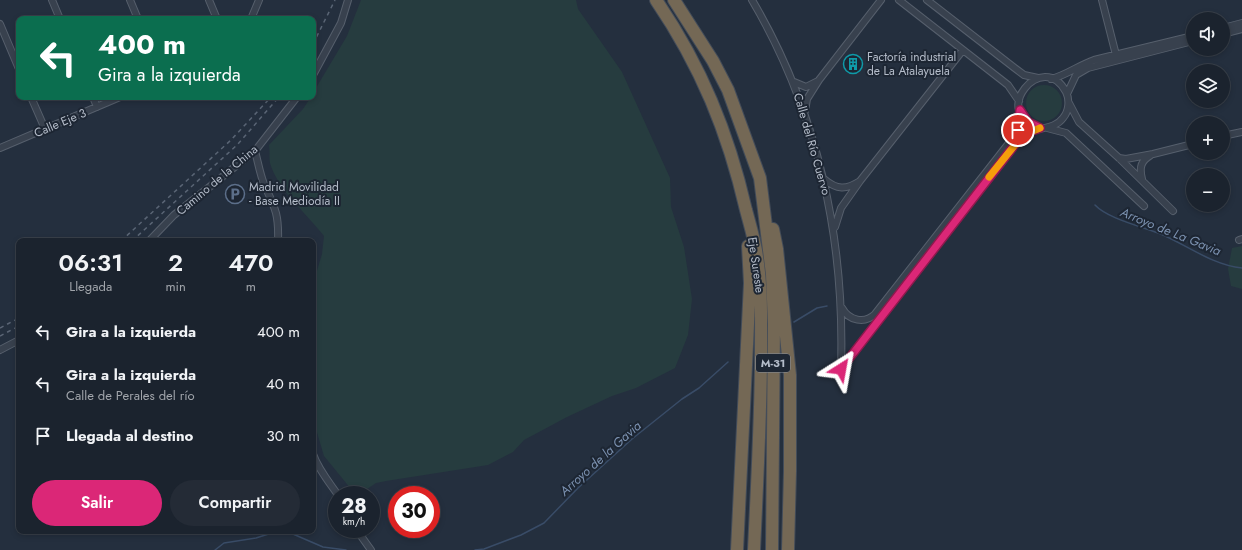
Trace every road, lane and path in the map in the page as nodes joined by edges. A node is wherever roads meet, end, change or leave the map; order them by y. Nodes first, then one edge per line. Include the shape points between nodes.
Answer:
1 (52, 0) edge
2 (130, 0) edge
3 (209, 0) edge
4 (259, 0) edge
5 (348, 0) edge
6 (656, 0) edge
7 (674, 0) edge
8 (752, 0) edge
9 (881, 0) edge
10 (900, 0) edge
11 (927, 0) edge
12 (1102, 0) edge
13 (59, 16) edge
14 (137, 16) edge
15 (216, 16) edge
16 (252, 16) edge
17 (1242, 23) edge
18 (0, 24) edge
19 (1230, 26) edge
20 (1242, 29) edge
21 (1230, 32) edge
22 (1186, 38) edge
23 (1186, 43) edge
24 (963, 50) junction
25 (1116, 55) junction
26 (16, 62) edge
27 (316, 69) edge
28 (1040, 78) junction
29 (1051, 79) junction
30 (819, 80) junction
31 (794, 82) junction
32 (1067, 94) junction
33 (32, 100) edge
34 (94, 100) edge
35 (113, 100) edge
36 (295, 100) edge
37 (1019, 101) junction
38 (1069, 103) junction
39 (97, 107) junction
40 (1020, 110) junction
41 (805, 113) junction
42 (1043, 128) junction
43 (45, 129) junction
44 (1242, 132) edge
45 (1230, 135) edge
46 (1186, 146) edge
47 (0, 148) edge
48 (255, 151) junction
49 (1153, 154) junction
50 (1119, 158) junction
51 (760, 178) junction
52 (824, 179) junction
53 (1142, 180) junction
54 (860, 181) junction
55 (741, 187) junction
56 (1144, 206) dead end
57 (1173, 211) dead end
58 (834, 232) junction
59 (152, 238) edge
60 (278, 238) edge
61 (841, 306) junction
62 (16, 342) edge
63 (0, 350) edge
64 (316, 463) edge
65 (332, 486) edge
66 (362, 538) edge
67 (370, 550) edge
68 (737, 550) edge
69 (754, 550) edge
70 (772, 550) edge
71 (788, 550) edge

1 - 13 street
2 - 14 street
3 - 15 street
4 - 16 street
5 - 27 street via 341,23
6 - 55 highway, Eje Sureste / M-31 via 677,30 705,83 721,121
7 - 51 highway, Eje Sureste / M-31 via 728,90
8 - 31 street, Calle del Río Cuervo via 773,34
9 - 30 street
10 - 24 street
11 - 28 street via 1016,70 1024,75
12 - 25 street
17 - 19 street
18 - 26 street
20 - 21 street
22 - 25 street
23 - 32 street via 1088,68 1076,75
24 - 37 street via 1008,85
24 - 54 street
25 - 29 street via 1082,65 1061,77
28 - 29 street
28 - 37 street via 1028,84
29 - 32 street via 1061,85
30 - 31 street via 806,87
30 - 41 street via 807,99
31 - 41 street, Calle del Río Cuervo
32 - 38 street
33 - 43 street
34 - 39 street
35 - 39 street, Calle Eje 3
36 - 48 street, Camino de la China
37 - 40 street
38 - 42 street via 1063,119 1053,126
38 - 50 street via 1079,122
39 - 43 street, Calle Eje 3
40 - 42 street via 1028,122
40 - 61 street via 1016,134 875,314 868,319 855,319 844,312
41 - 52 street, Calle del Río Cuervo
42 - 56 street via 1066,134
42 - 61 street, Calle del Río Cuervo via 1026,133 1020,138 841,369
43 - 47 street, Calle Eje 3
44 - 45 street
46 - 49 street
48 - 59 street, Camino de la China via 174,215
48 - 60 street via 264,183 273,200 278,222
49 - 50 street
49 - 53 street via 1142,162
50 - 53 street
51 - 70 highway, Eje Sureste / M-31 via 772,274 774,324
51 - 71 highway via 777,249 790,375
52 - 54 street via 840,188 848,188
52 - 58 street, Calle del Río Cuervo
53 - 57 street
54 - 58 street via 841,208
55 - 68 highway via 750,283
55 - 69 highway, Eje Sureste / M-31 via 757,256 761,304 761,388
58 - 61 street, Calle del Río Cuervo
62 - 63 street
64 - 65 street
66 - 67 street

